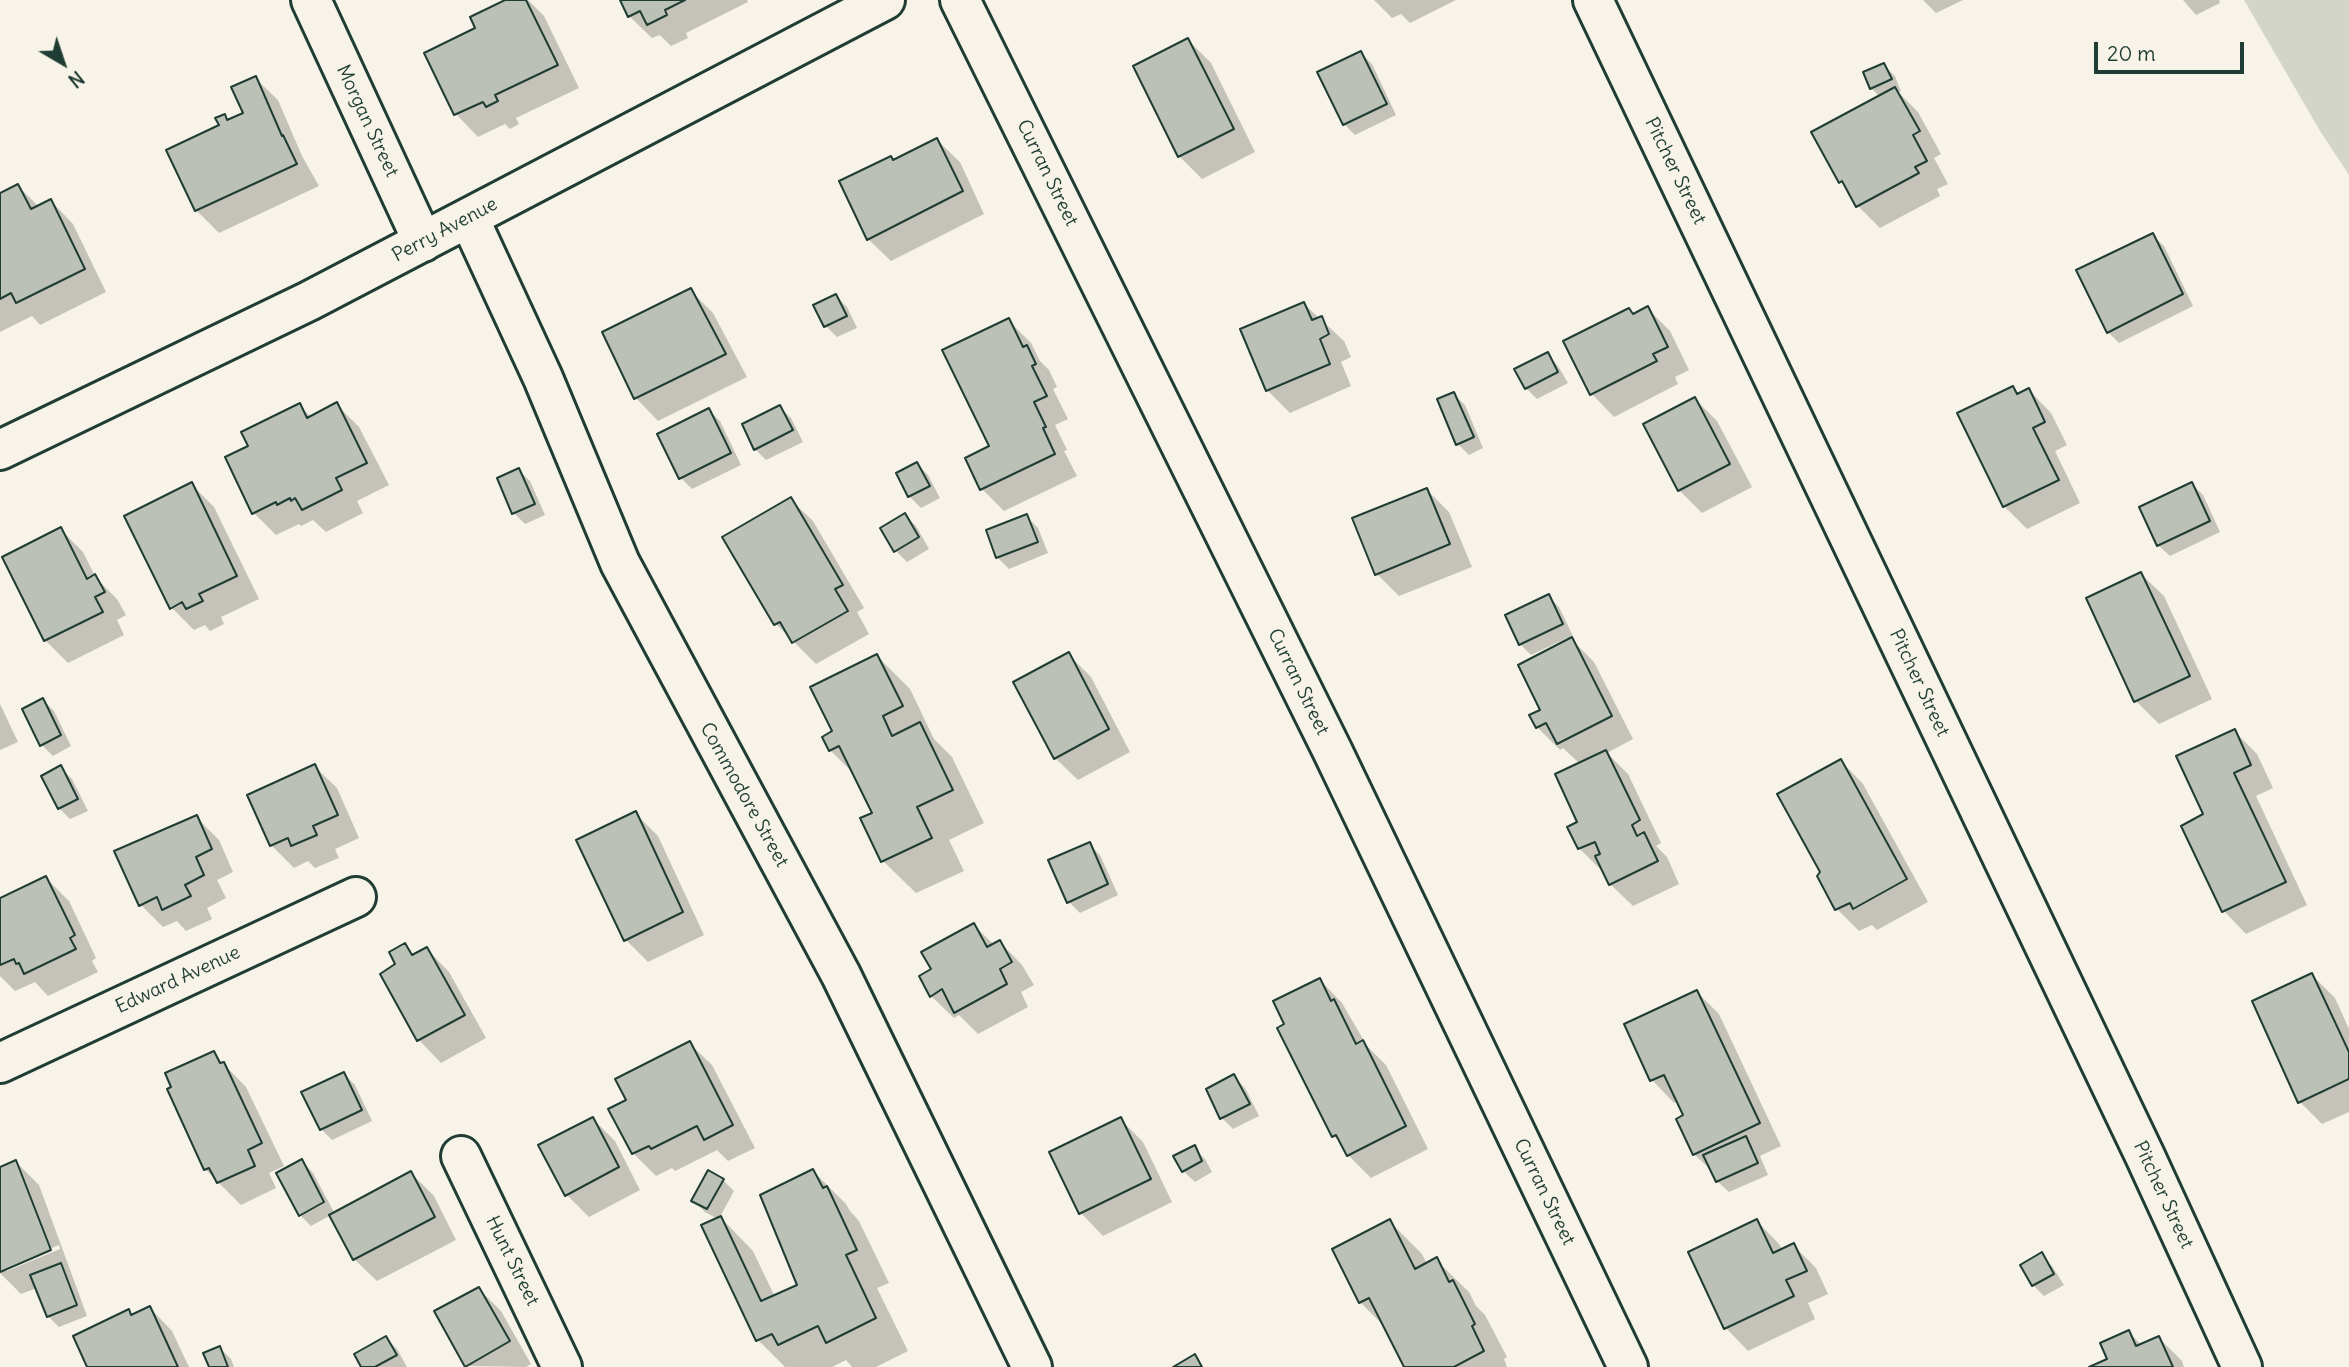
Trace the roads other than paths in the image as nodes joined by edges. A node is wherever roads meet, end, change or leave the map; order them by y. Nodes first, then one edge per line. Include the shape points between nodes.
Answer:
1 (311, 0) edge
2 (885, 0) edge
3 (960, 0) edge
4 (1593, 0) edge
5 (469, 218) junction
6 (423, 242) junction
7 (0, 450) edge
8 (356, 897) dead end
9 (0, 1063) edge
10 (461, 1156) dead end
11 (562, 1367) edge
12 (1032, 1367) edge
13 (1628, 1367) edge
14 (2242, 1367) edge

1 - 6 street, Morgan Street
2 - 5 street, Perry Avenue
3 - 13 street, Curran Street via 1332,750
4 - 14 street, Pitcher Street
5 - 6 street, Perry Avenue
5 - 12 street, Commodore Street via 543,378 620,563 841,975
6 - 7 street, Perry Avenue
8 - 9 street, Edward Avenue
10 - 11 street, Hunt Street

